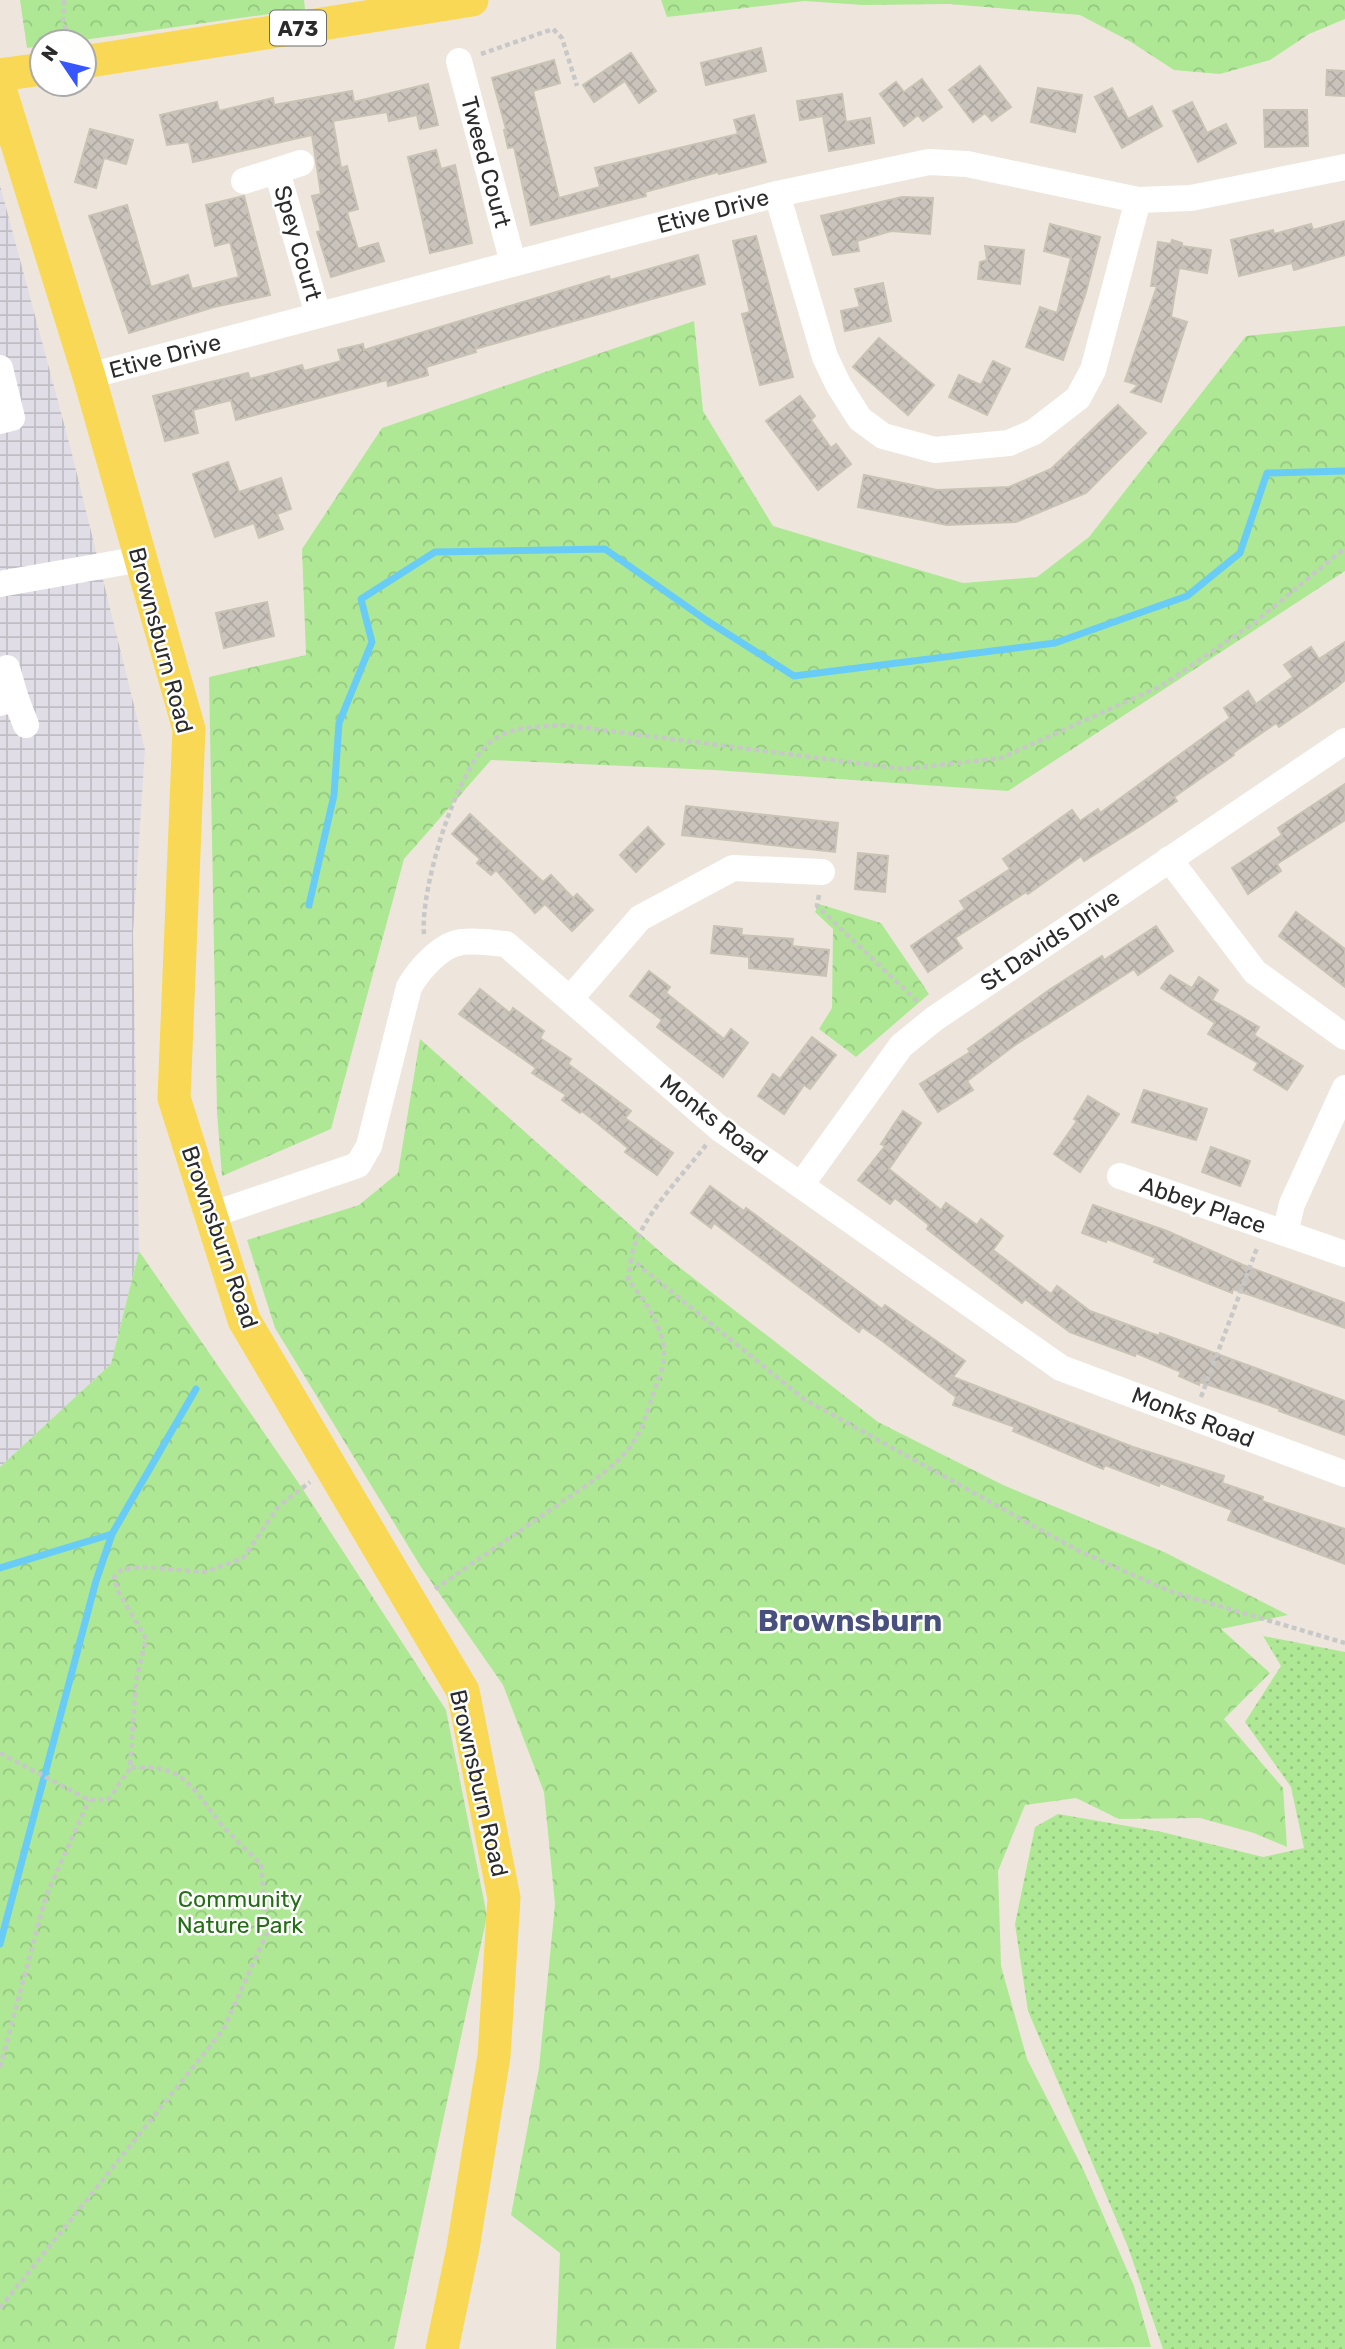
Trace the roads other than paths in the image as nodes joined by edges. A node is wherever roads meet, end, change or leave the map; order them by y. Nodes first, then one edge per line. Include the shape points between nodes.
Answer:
1 (471, 0) edge
2 (98, 60) edge
3 (459, 61) road end
4 (28, 71) edge
5 (0, 75) edge
6 (0, 89) edge
7 (1345, 167) edge
8 (244, 181) dead end
9 (777, 194) junction
10 (1138, 200) junction
11 (513, 263) junction
12 (318, 315) junction
13 (0, 368) edge
14 (89, 376) junction
15 (6, 420) edge
16 (141, 559) junction
17 (0, 584) edge
18 (7, 668) dead end
19 (8, 701) edge
20 (26, 725) dead end
21 (1345, 741) edge
22 (1169, 859) junction
23 (822, 872) road end
24 (570, 999) junction
25 (1345, 1037) edge
26 (1345, 1088) edge
27 (1120, 1177) dead end
28 (801, 1185) junction
29 (211, 1215) junction
30 (1275, 1230) junction
31 (1345, 1254) edge
32 (1345, 1474) edge
33 (442, 2349) edge

1 - 2 main road, A73
3 - 11 street, Tweed Court
4 - 5 main road
6 - 14 main road, Brownsburn Road
7 - 10 street, Etive Drive via 1191,198
8 - 12 street, Spey Court via 289,167
9 - 10 street, Etive Drive via 929,162 967,164
9 - 10 street via 825,357 839,386 860,419 883,436 935,450 1009,443 1034,432 1078,398 1093,370
9 - 11 street, Etive Drive
11 - 12 street, Etive Drive
12 - 14 street, Etive Drive
13 - 15 street
14 - 16 main road, Brownsburn Road
16 - 17 street
16 - 29 main road, Brownsburn Road via 189,729 174,1098
18 - 19 street
19 - 20 street
21 - 22 street, St Davids Drive
22 - 25 street via 1255,972
22 - 28 street, St Davids Drive via 901,1046
23 - 24 street via 733,868 640,918
24 - 28 street, Monks Road via 719,1128
24 - 29 street, Monks Road via 506,944 460,942 426,964 408,987 369,1146 358,1165
26 - 30 street, Abbey Place via 1292,1204
27 - 30 street, Abbey Place
28 - 32 street, Monks Road via 1061,1368
29 - 33 main road, Brownsburn Road via 244,1320 463,1691 504,1898 495,2056
30 - 31 street, Abbey Place

